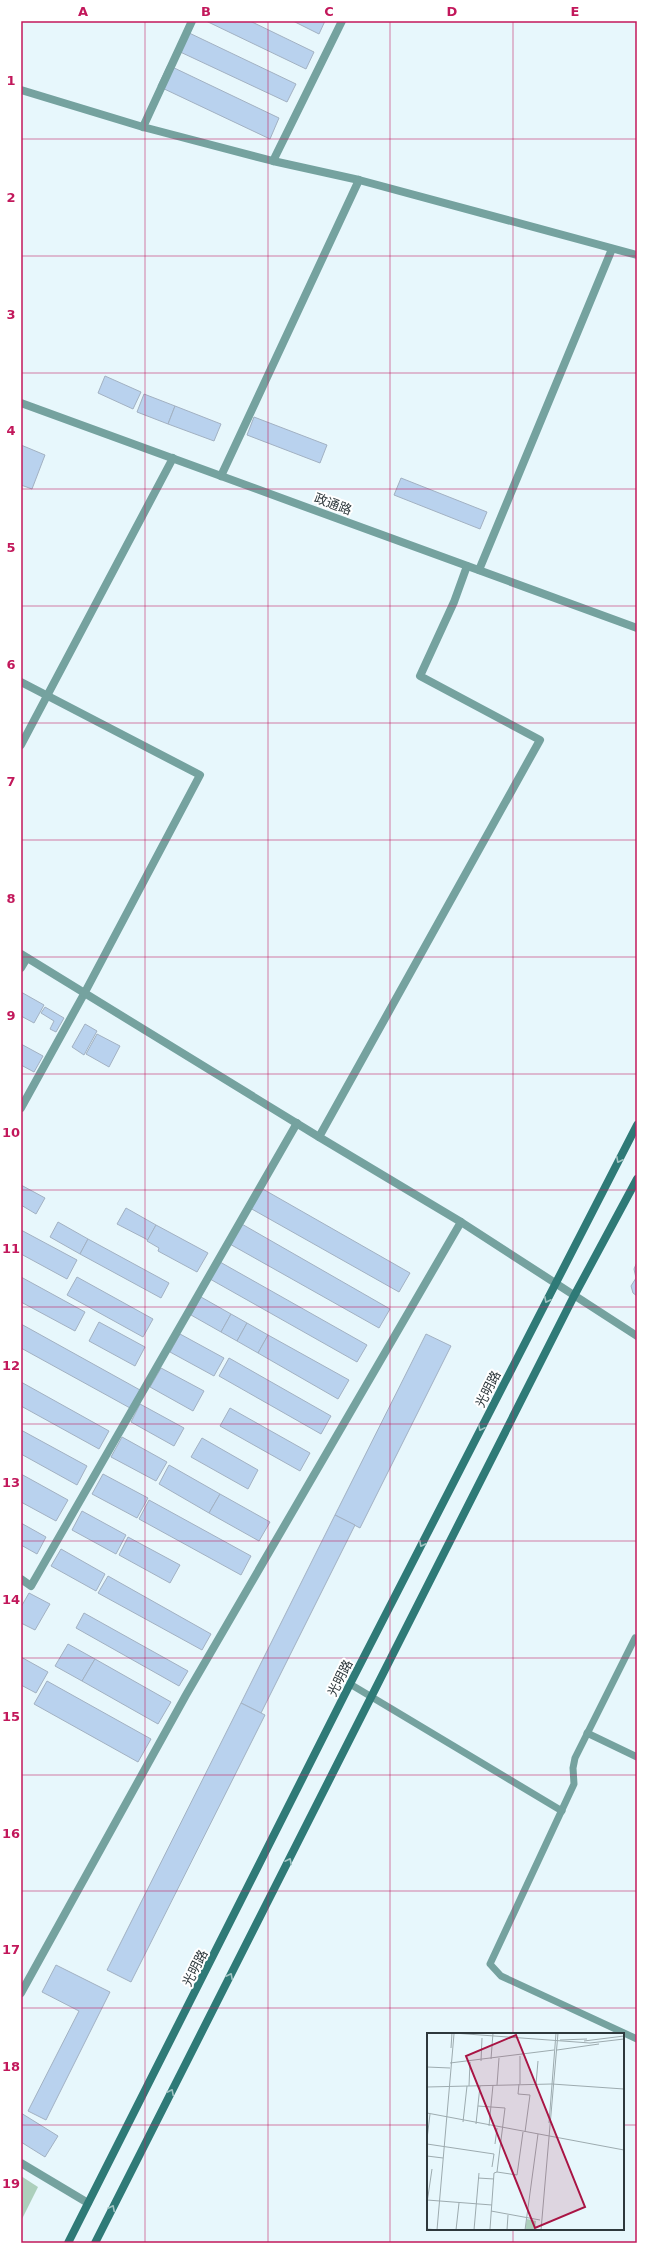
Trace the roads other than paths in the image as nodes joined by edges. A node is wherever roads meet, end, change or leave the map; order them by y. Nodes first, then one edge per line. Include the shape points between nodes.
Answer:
1 (192, 21) edge
2 (342, 21) edge
3 (21, 91) edge
4 (143, 127) junction
5 (273, 161) junction
6 (359, 180) junction
7 (612, 249) junction
8 (637, 255) edge
9 (21, 404) edge
10 (173, 458) junction
11 (221, 476) junction
12 (467, 566) junction
13 (479, 570) junction
14 (637, 628) edge
15 (21, 682) edge
16 (48, 696) junction
17 (21, 745) edge
18 (24, 956) edge
19 (21, 968) edge
20 (84, 994) junction
21 (21, 1108) edge
22 (297, 1123) junction
23 (637, 1125) edge
24 (319, 1137) junction
25 (637, 1179) edge
26 (461, 1222) junction
27 (555, 1284) junction
28 (574, 1296) junction
29 (637, 1336) edge
30 (21, 1579) edge
31 (636, 1638) dead end
32 (350, 1684) junction
33 (372, 1697) junction
34 (587, 1733) junction
35 (637, 1757) edge
36 (562, 1811) junction
37 (21, 1993) edge
38 (637, 2039) edge
39 (21, 2162) edge
40 (88, 2203) junction
41 (68, 2243) edge
42 (95, 2243) edge

1 - 4 street
2 - 5 street
3 - 4 street
4 - 5 street
5 - 6 street
6 - 7 street
6 - 11 street
7 - 8 street
7 - 13 street
9 - 10 street, 政通路
10 - 11 street, 政通路
10 - 16 street
11 - 12 street, 政通路
12 - 13 street, 政通路
12 - 24 street via 454,602 420,676 540,740
13 - 14 street, 政通路
15 - 16 street
16 - 17 street
16 - 20 street via 200,775
18 - 19 street
18 - 20 street
20 - 21 street
20 - 22 street
22 - 24 street
22 - 30 street via 31,1586
23 -> 27 main road, 光明路
24 - 26 street
25 - 28 main road
26 - 27 street
26 - 37 street via 186,1695
27 - 28 street
27 -> 32 main road, 光明路
28 - 29 street
28 - 33 main road
31 - 34 lane
32 - 33 lane
32 - 40 main road, 光明路
33 - 36 lane
42 -> 33 main road
34 - 35 lane
34 - 36 lane via 575,1758 574,1784
36 - 38 lane via 490,1964 501,1976
39 - 40 street
40 - 41 main road, 光明路

